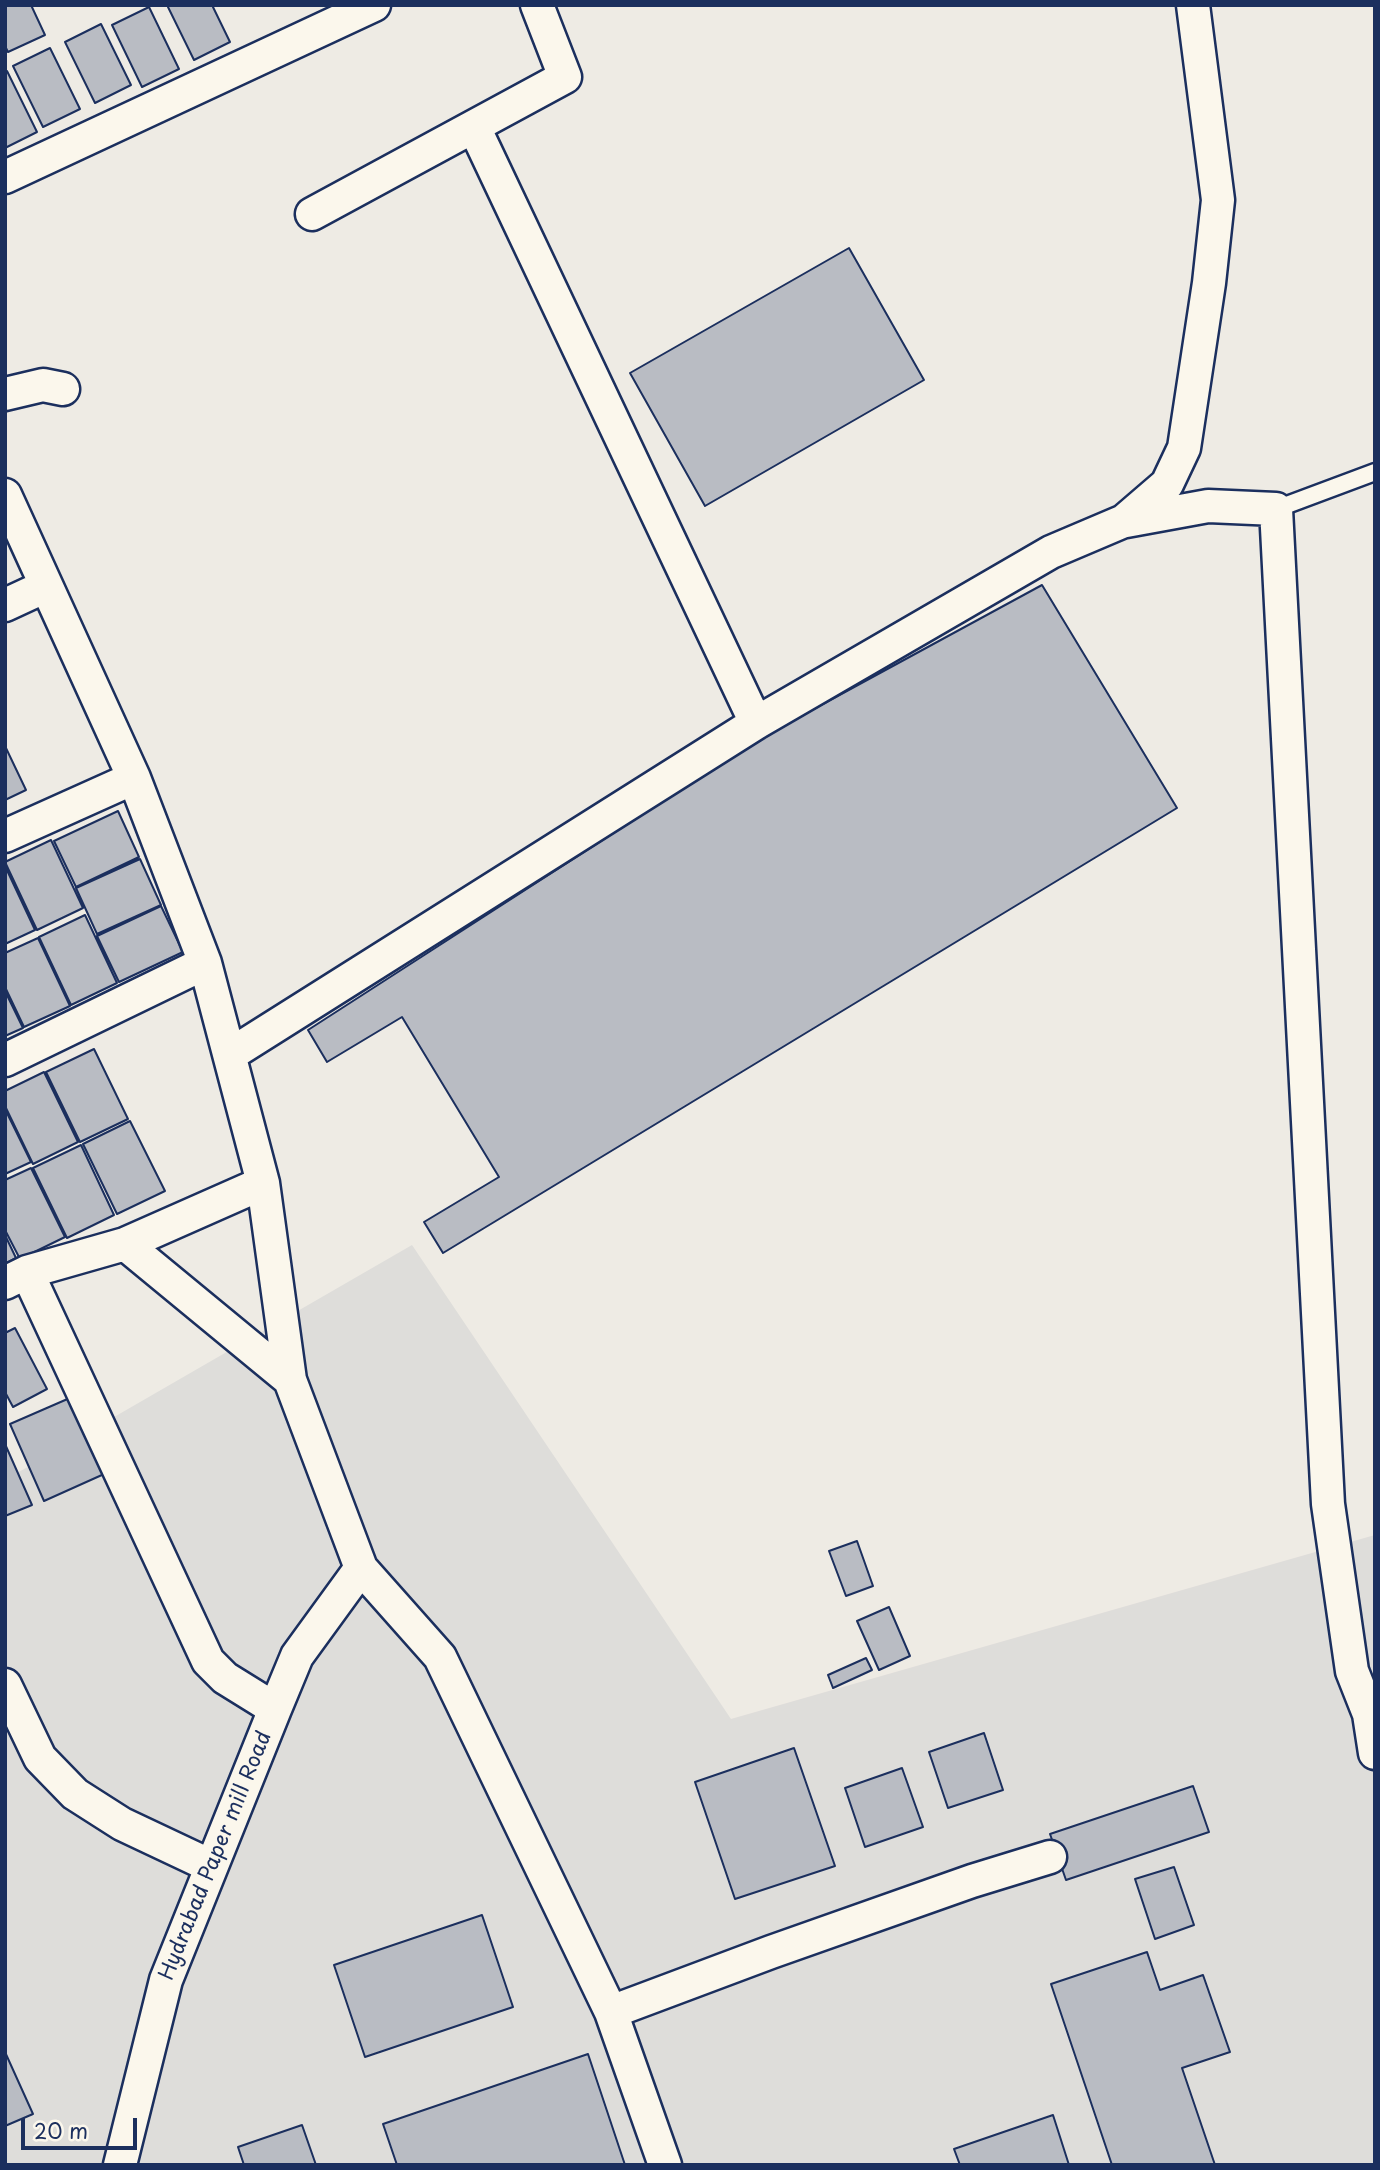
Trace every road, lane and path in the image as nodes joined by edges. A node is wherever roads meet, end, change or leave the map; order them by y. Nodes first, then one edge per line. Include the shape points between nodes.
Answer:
1 (374, 5) edge
2 (537, 5) edge
3 (1193, 5) edge
4 (474, 127) junction
5 (5, 177) edge
6 (312, 214) dead end
7 (63, 389) dead end
8 (5, 394) edge
9 (1375, 472) edge
10 (5, 495) edge
11 (1276, 509) junction
12 (1124, 521) junction
13 (47, 586) junction
14 (5, 605) edge
15 (756, 723) junction
16 (134, 778) junction
17 (5, 835) edge
18 (205, 963) junction
19 (231, 1054) junction
20 (5, 1060) edge
21 (264, 1183) junction
22 (125, 1244) junction
23 (16, 1277) edge
24 (290, 1380) junction
25 (361, 1568) junction
26 (5, 1685) edge
27 (275, 1709) junction
28 (1375, 1753) edge
29 (1050, 1857) dead end
30 (211, 1866) junction
31 (611, 2012) junction
32 (120, 2165) edge
33 (665, 2165) edge

1 - 5 street
2 - 4 street via 565,77
3 - 12 street via 1218,200 1209,283 1184,448 1167,484
4 - 6 street
4 - 15 street
7 - 8 street via 43,385
9 - 11 lane
10 - 13 street
11 - 12 street via 1209,506
11 - 28 street via 1328,1504 1352,1671 1369,1714
12 - 15 street via 1051,552
13 - 14 street
13 - 16 street
15 - 19 street
16 - 17 street
16 - 18 street
18 - 19 street
18 - 20 street
19 - 21 street
21 - 22 street
21 - 24 street
22 - 23 street
22 - 24 street
23 - 27 street via 208,1661 225,1678
24 - 25 street
25 - 27 street, Hydrabad Paper mill Road via 297,1656
25 - 31 street via 440,1657
26 - 30 street via 40,1758 75,1794 122,1824
27 - 30 street, Hydrabad Paper mill Road
29 - 31 street
30 - 32 street, Hydrabad Paper mill Road via 166,1980
31 - 33 street

